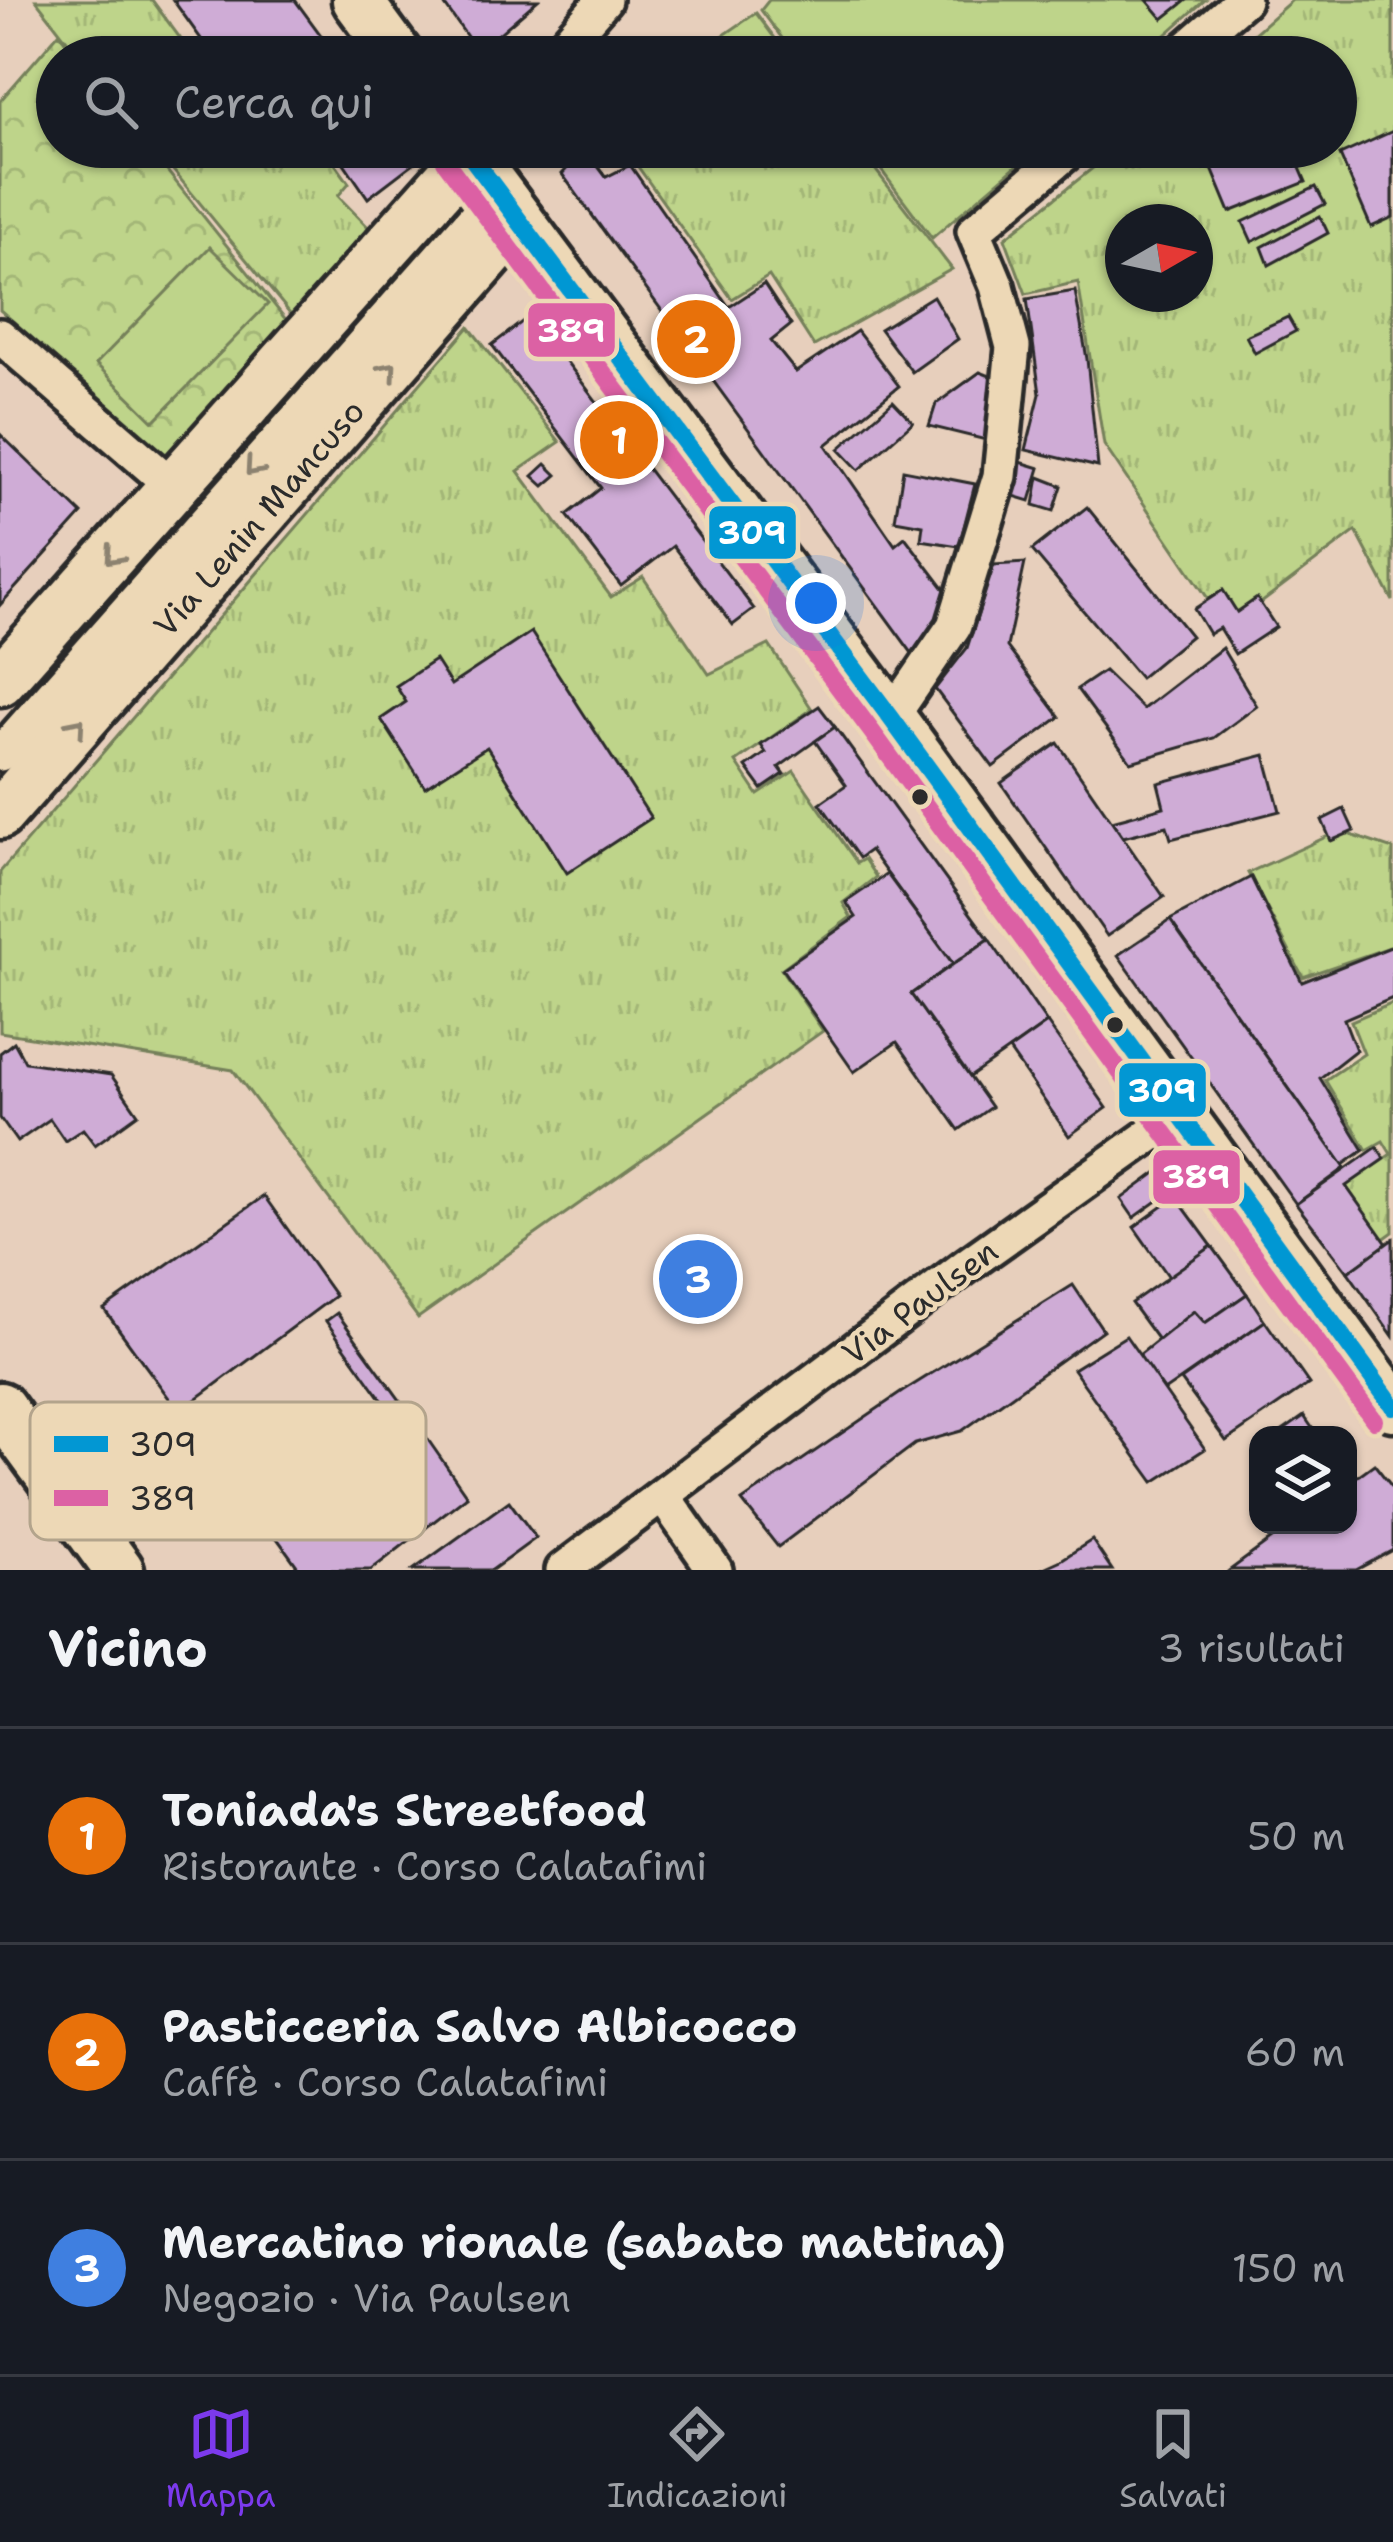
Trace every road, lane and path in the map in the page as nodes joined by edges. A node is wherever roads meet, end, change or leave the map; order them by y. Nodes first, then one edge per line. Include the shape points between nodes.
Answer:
1 (357, 0) edge
2 (604, 0) edge
3 (1244, 0) edge
4 (384, 36) edge
5 (572, 36) edge
6 (1202, 36) edge
7 (1048, 168) edge
8 (485, 172) edge
9 (0, 336) edge
10 (175, 488) junction
11 (0, 681) edge
12 (891, 718) junction
13 (0, 754) edge
14 (0, 814) edge
15 (1181, 1113) junction
16 (1393, 1406) edge
17 (0, 1407) edge
18 (30, 1448) edge
19 (663, 1496) junction
20 (97, 1540) edge
21 (119, 1570) edge
22 (562, 1570) edge
23 (715, 1570) edge

1 - 4 street
2 - 5 street
3 - 6 street
7 - 12 street via 974,231 1013,347 1000,476 954,626
8 - 10 street
8 - 12 street
8 -> 13 street, Via Lenin Mancuso
14 -> 8 street, Via Lenin Mancuso
9 - 10 street
10 -> 11 street
12 - 15 street
15 - 16 street
15 - 19 street, Via Paulsen
17 - 18 street
19 - 22 street, Via Paulsen
19 - 23 street
20 - 21 street

